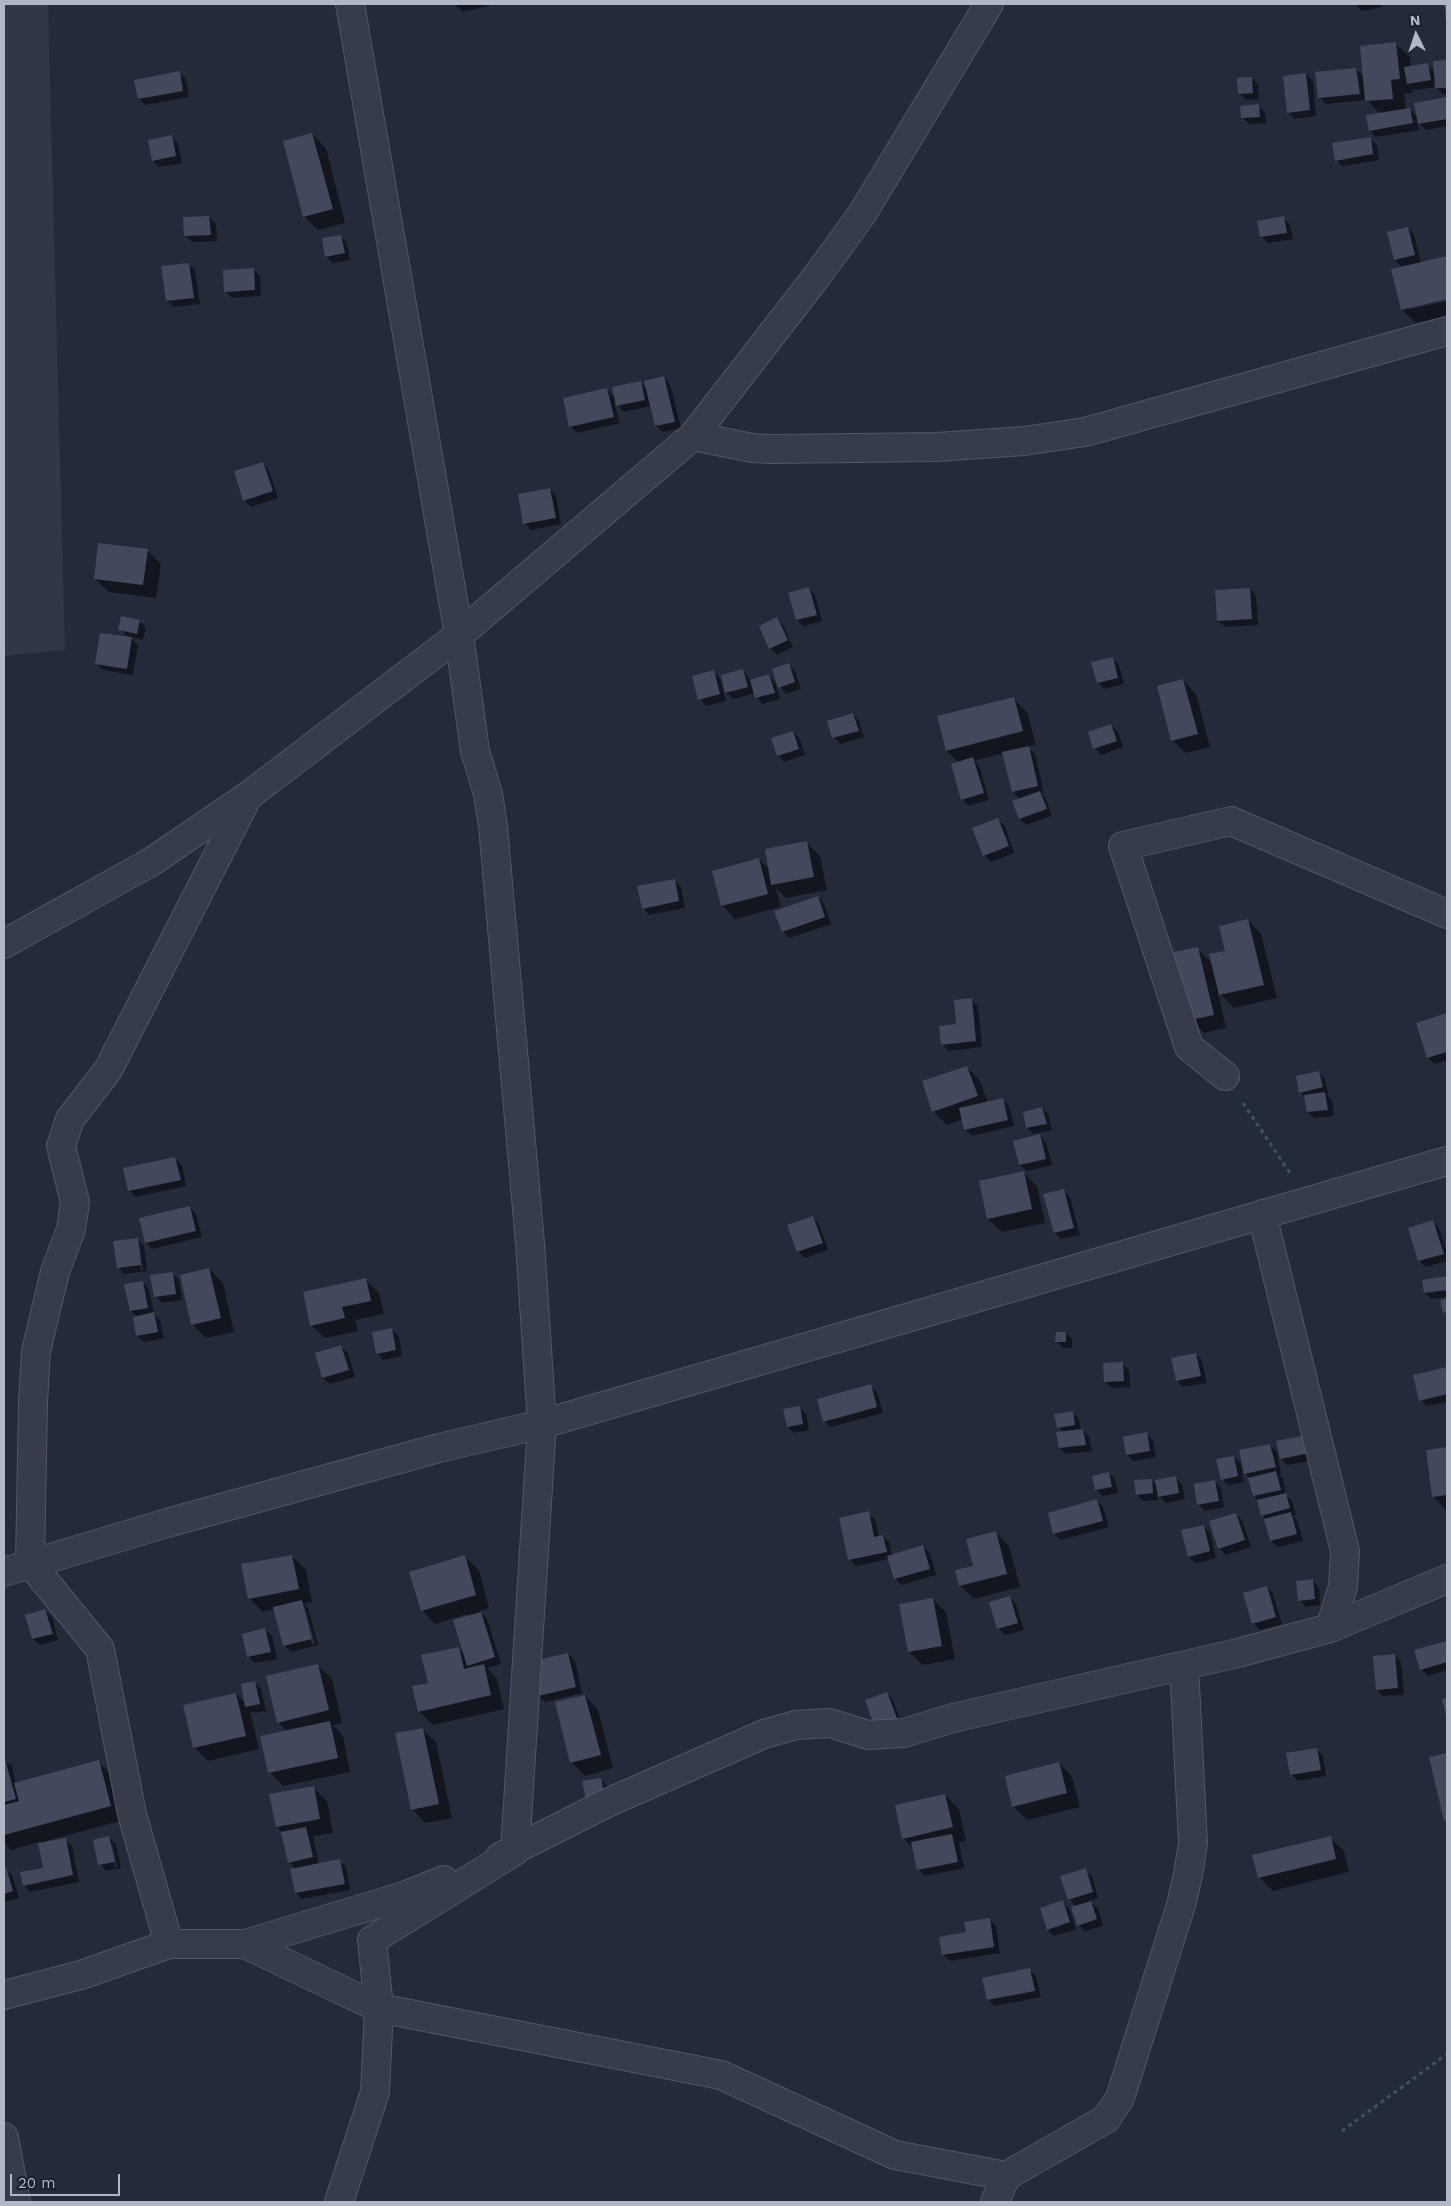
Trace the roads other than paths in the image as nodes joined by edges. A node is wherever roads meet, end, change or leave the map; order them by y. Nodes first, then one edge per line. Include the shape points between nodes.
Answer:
1 (350, 4) edge
2 (988, 4) edge
3 (1447, 331) edge
4 (693, 436) junction
5 (459, 635) junction
6 (248, 796) junction
7 (1447, 914) edge
8 (4, 944) edge
9 (1225, 1076) road end
10 (1447, 1161) edge
11 (1262, 1214) junction
12 (542, 1424) junction
13 (30, 1563) junction
14 (4, 1572) edge
15 (1447, 1579) edge
16 (1330, 1628) junction
17 (1184, 1666) junction
18 (515, 1851) junction
19 (169, 1944) junction
20 (245, 1944) junction
21 (4, 1995) edge
22 (379, 2008) junction
23 (4, 2137) edge
24 (1006, 2176) junction
25 (16, 2202) edge
26 (339, 2202) edge
27 (995, 2202) edge

1 - 5 street
2 - 4 street via 862,214
3 - 4 street via 1085,432 1033,440 938,447 771,449
4 - 5 street
5 - 6 street
5 - 12 street via 475,751 488,794 493,826 530,1243
6 - 8 street via 151,862
6 - 13 street via 108,1070 70,1119 61,1146 75,1202 36,1351
7 - 9 street via 1231,822 1123,846 1189,1047
10 - 11 street
11 - 12 street
11 - 16 street via 1345,1551 1343,1586
12 - 13 street via 430,1450
12 - 18 street
13 - 14 street
13 - 19 street via 100,1648 132,1814
15 - 16 street
16 - 17 street
17 - 18 street via 953,1718 904,1733 868,1735 830,1723 796,1725 764,1734 607,1803
17 - 24 street via 1193,1843 1181,1905 1120,2098 1106,2119
18 - 20 street via 404,1896
18 - 22 street via 372,1940
19 - 20 street
19 - 21 street via 80,1975
20 - 22 street
22 - 24 street via 721,2074 895,2155
22 - 26 street via 374,2092
23 - 25 street
24 - 27 street

